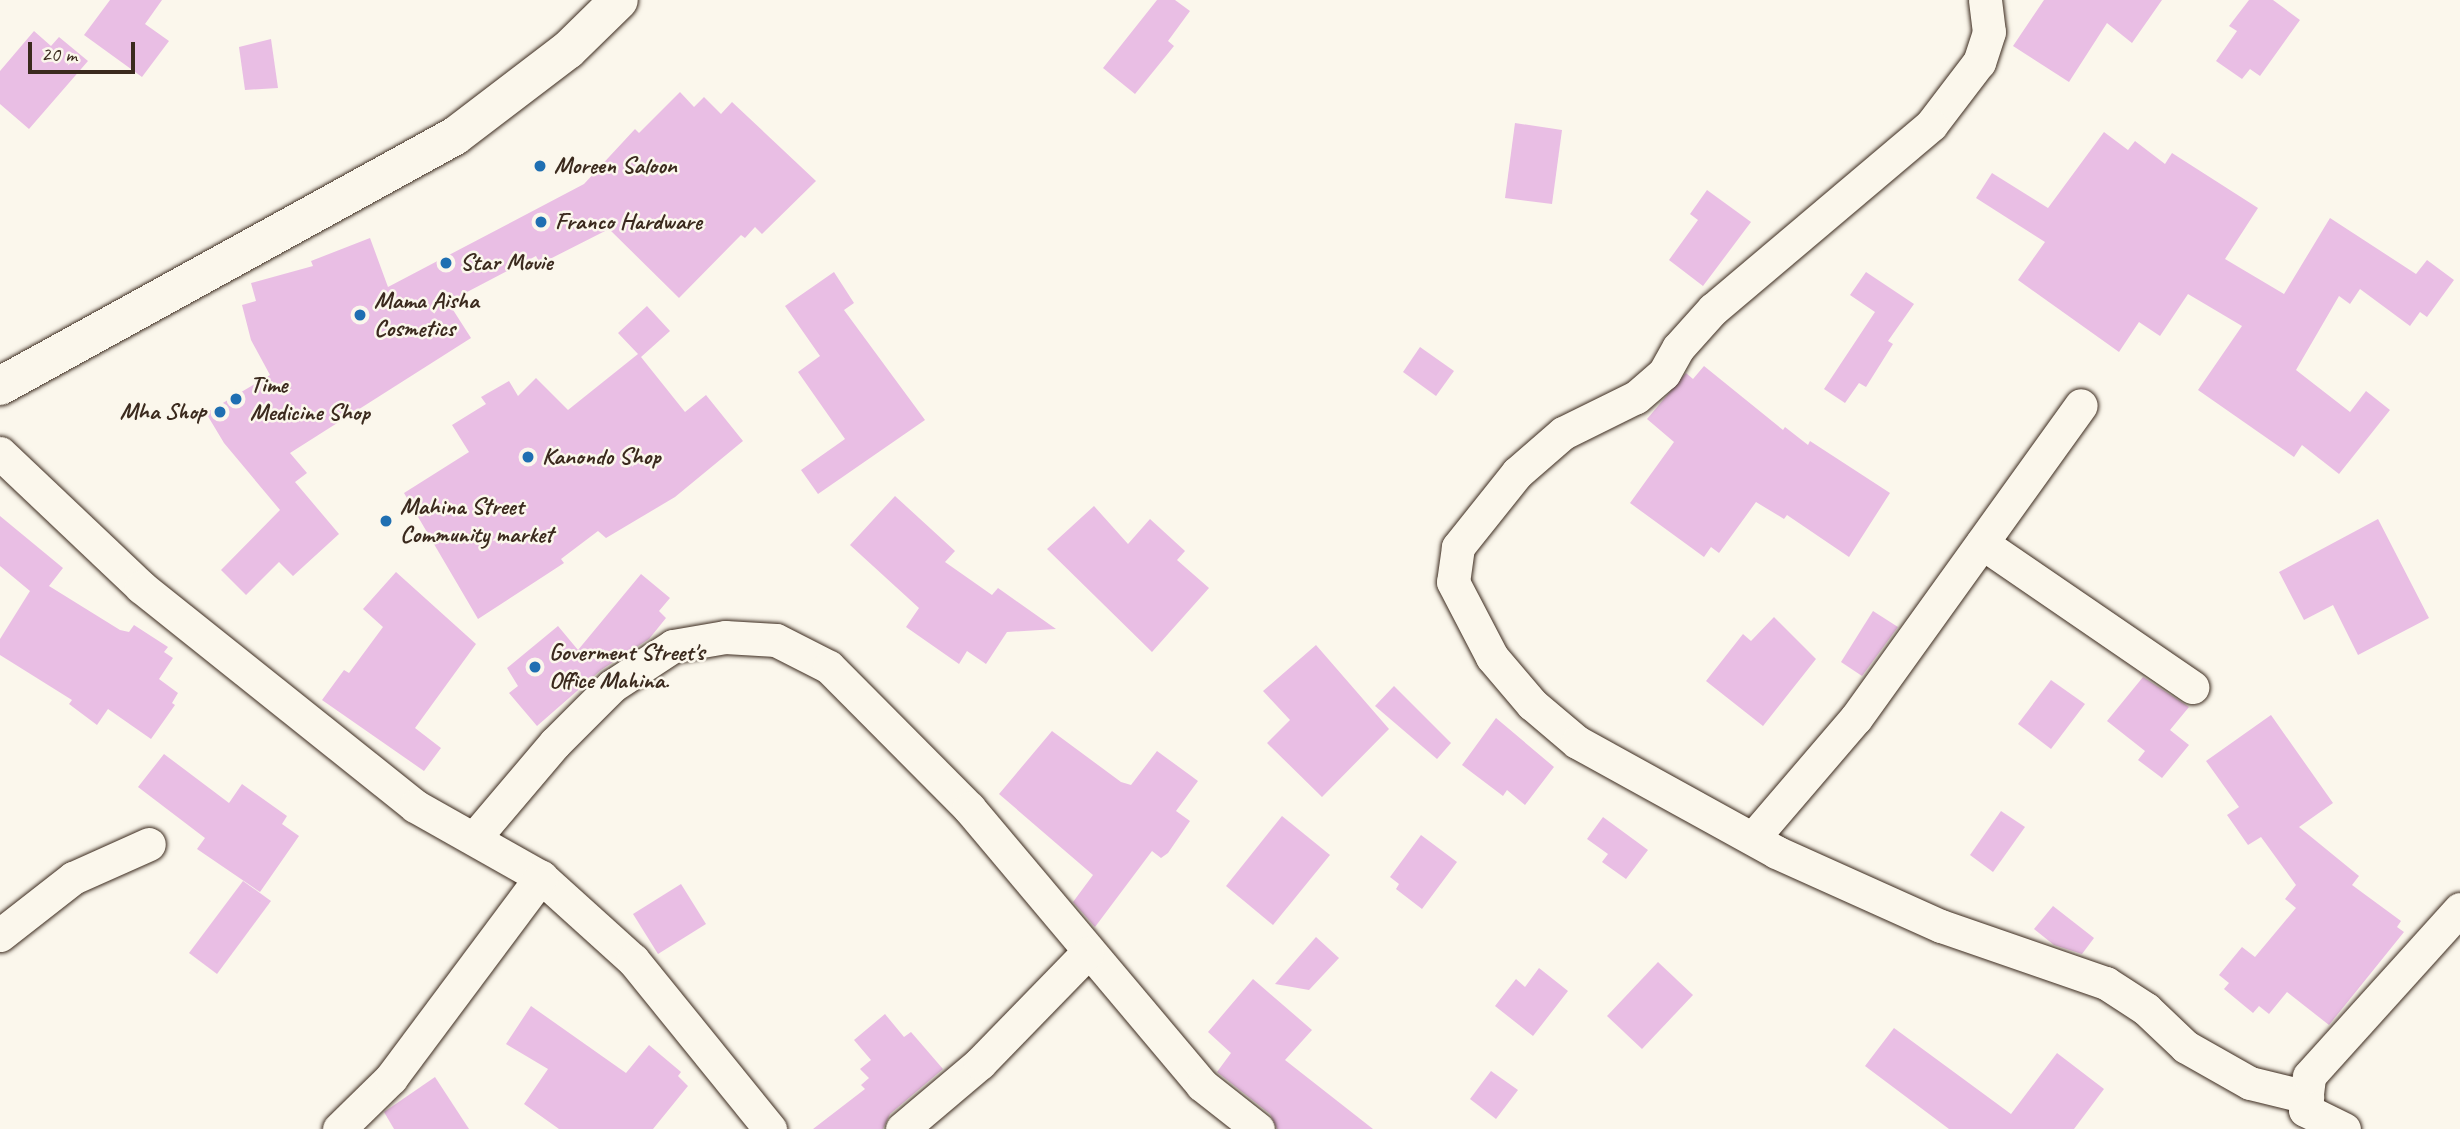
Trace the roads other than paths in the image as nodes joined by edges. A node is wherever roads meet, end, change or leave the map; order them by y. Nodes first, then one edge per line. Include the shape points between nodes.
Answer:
1 (619, 0) edge
2 (1985, 0) edge
3 (0, 386) edge
4 (2081, 405) dead end
5 (0, 453) edge
6 (1982, 543) junction
7 (2192, 687) dead end
8 (476, 836) junction
9 (1753, 838) junction
10 (149, 844) dead end
11 (541, 877) junction
12 (2460, 909) edge
13 (0, 935) edge
14 (1087, 953) junction
15 (2307, 1097) junction
16 (339, 1129) edge
17 (770, 1129) edge
18 (902, 1129) edge
19 (1258, 1129) edge
20 (2344, 1129) edge

1 - 3 street via 568,50 455,136
2 - 9 street via 1989,32 1979,62 1931,125 1713,309 1678,348 1664,373 1636,397 1563,433 1517,473 1458,547 1453,582 1464,607 1492,657 1532,704 1577,742
4 - 6 street
5 - 8 street via 141,587 415,806
6 - 7 street
6 - 9 street via 1856,718
8 - 11 street
8 - 14 street via 555,743 612,686 673,646 725,636 776,640 838,677 969,808
9 - 15 street via 1941,926 2106,983 2208,1059 2250,1083
10 - 13 street via 73,878
11 - 16 street via 391,1078
11 - 17 street via 633,960
12 - 15 street via 2309,1076
14 - 18 street via 980,1063
14 - 19 street via 1202,1085
15 - 20 street via 2305,1110

